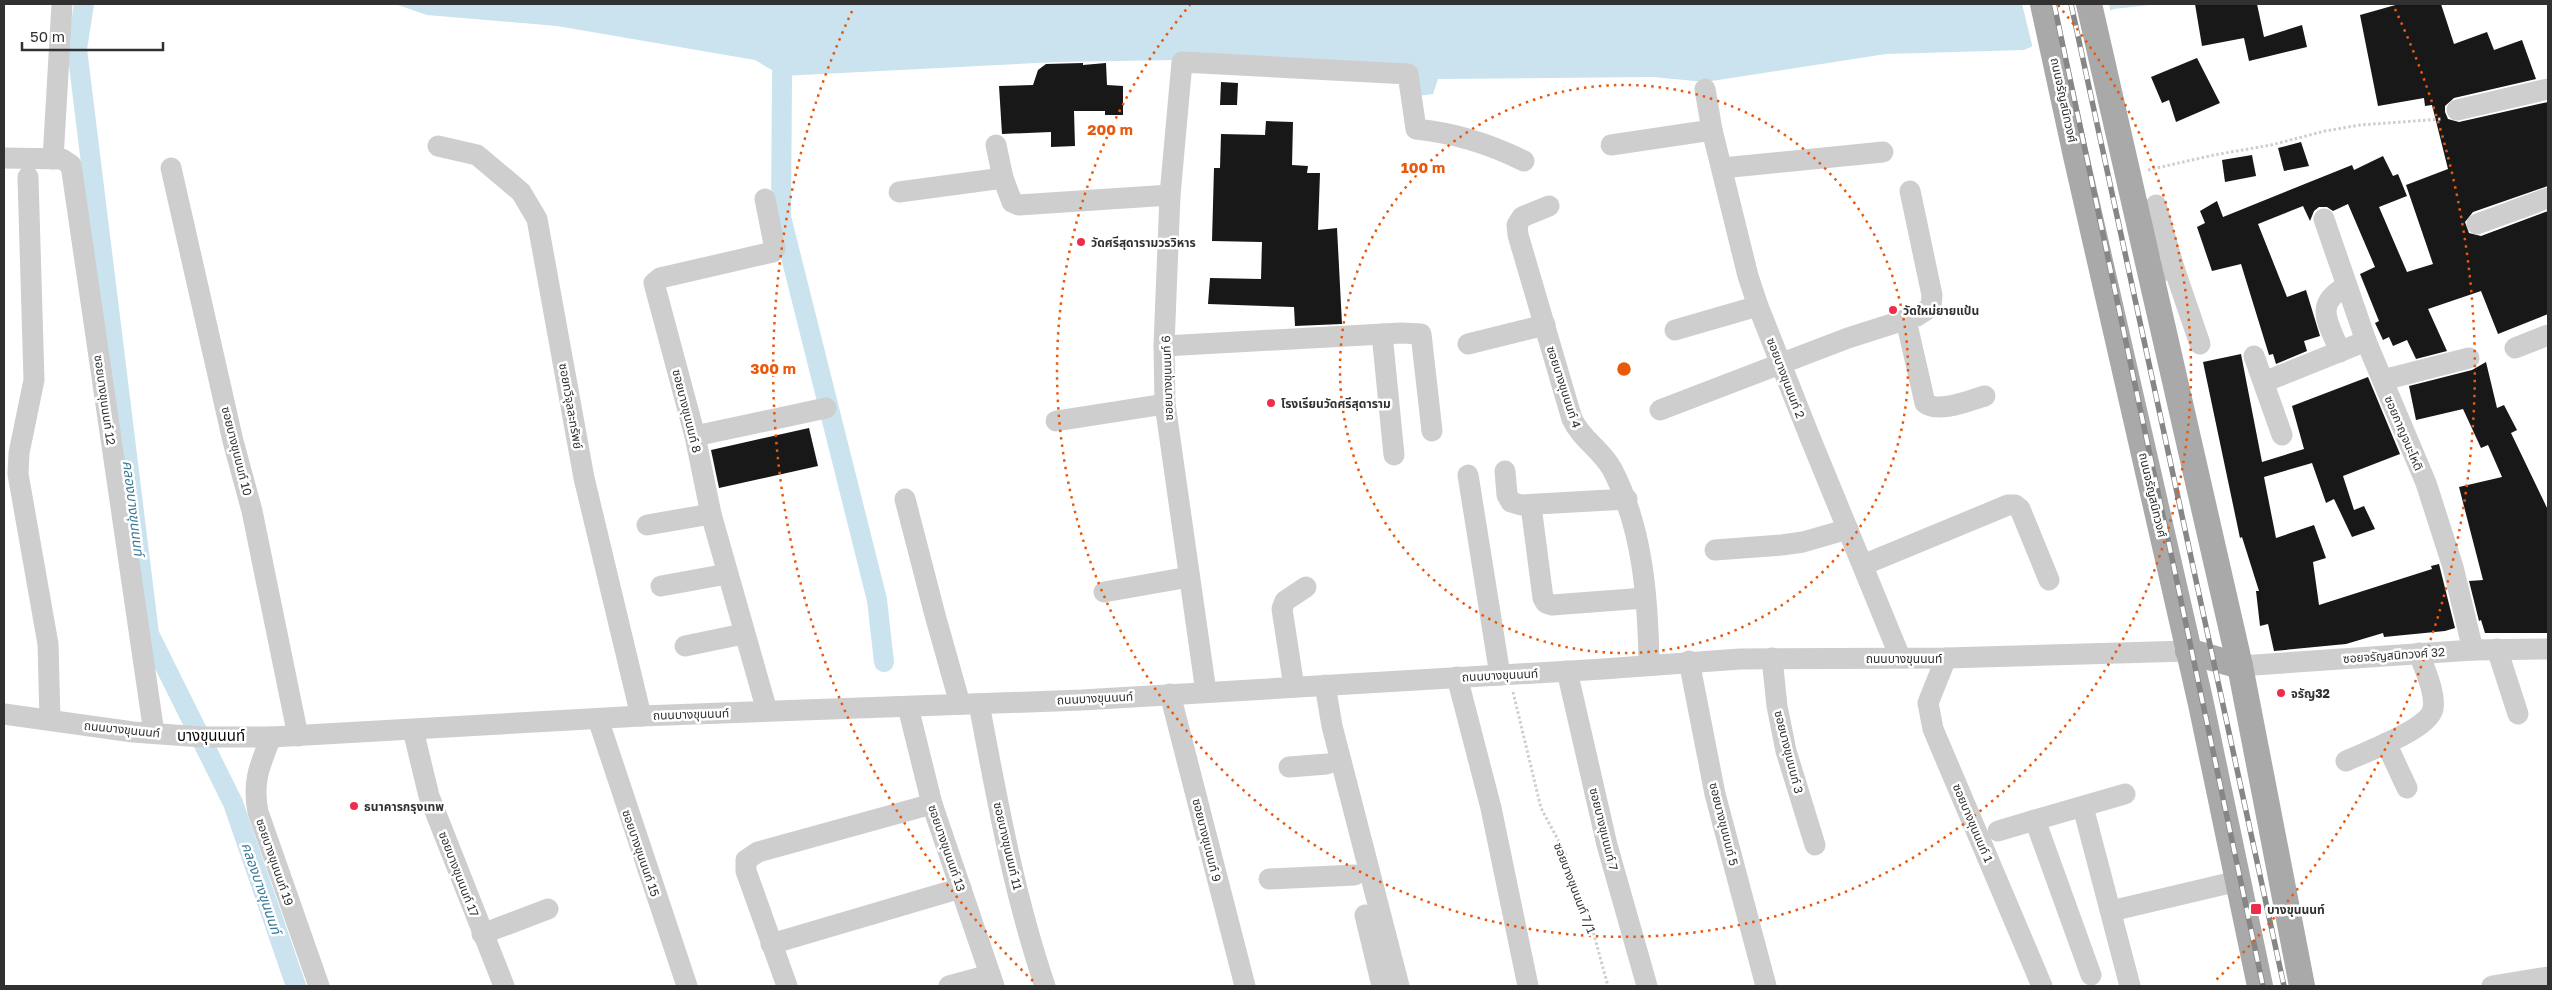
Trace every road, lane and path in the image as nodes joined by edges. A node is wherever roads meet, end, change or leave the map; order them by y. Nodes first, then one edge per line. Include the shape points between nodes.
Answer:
1 (62, 4) edge
2 (2044, 4) edge
3 (2089, 4) edge
4 (1705, 89) dead end
5 (2548, 89) edge
6 (2452, 114) joint
7 (1712, 130) junction
8 (996, 145) dead end
9 (1611, 145) dead end
10 (438, 146) dead end
11 (1883, 152) dead end
12 (4, 158) edge
13 (53, 159) junction
14 (1524, 161) dead end
15 (172, 168) dead end
16 (1722, 168) junction
17 (2139, 172) dead end
18 (28, 177) dead end
19 (1003, 178) junction
20 (1910, 191) dead end
21 (899, 192) dead end
22 (1170, 195) junction
23 (2548, 198) edge
24 (765, 199) dead end
25 (2156, 205) dead end
26 (1550, 206) dead end
27 (2324, 219) dead end
28 (2477, 224) dead end
29 (2174, 268) junction
30 (2149, 274) junction
31 (2347, 286) junction
32 (1758, 306) junction
33 (1906, 320) junction
34 (1545, 325) junction
35 (1675, 330) dead end
36 (1382, 334) junction
37 (2548, 336) edge
38 (2366, 341) junction
39 (1468, 344) dead end
40 (2200, 344) dead end
41 (1164, 346) junction
42 (2515, 348) dead end
43 (2340, 352) junction
44 (2254, 356) dead end
45 (2469, 358) dead end
46 (1780, 363) junction
47 (2382, 380) junction
48 (2264, 382) junction
49 (1985, 396) dead end
50 (1166, 404) junction
51 (826, 408) dead end
52 (1660, 410) dead end
53 (1056, 421) dead end
54 (1432, 430) dead end
55 (2282, 435) dead end
56 (695, 436) junction
57 (1394, 455) dead end
58 (1505, 471) dead end
59 (1468, 475) dead end
60 (906, 499) dead end
61 (1627, 499) junction
62 (1531, 506) junction
63 (710, 514) junction
64 (647, 525) dead end
65 (1848, 529) junction
66 (1715, 550) dead end
67 (1863, 566) junction
68 (727, 574) junction
69 (1189, 577) junction
70 (2049, 580) dead end
71 (661, 586) dead end
72 (1306, 587) dead end
73 (1104, 592) dead end
74 (1646, 598) junction
75 (743, 634) junction
76 (684, 646) dead end
77 (2497, 649) junction
78 (2548, 649) edge
79 (2473, 650) junction
80 (2188, 651) junction
81 (2419, 653) junction
82 (1900, 657) junction
83 (1772, 658) junction
84 (1946, 658) junction
85 (1689, 661) junction
86 (1649, 664) junction
87 (2240, 666) junction
88 (1567, 670) junction
89 (1505, 675) junction
90 (1457, 677) junction
91 (1309, 686) junction
92 (1206, 692) junction
93 (1170, 694) junction
94 (970, 704) junction
95 (908, 707) junction
96 (766, 711) junction
97 (4, 714) edge
98 (2518, 714) dead end
99 (641, 716) junction
100 (598, 718) junction
101 (50, 720) junction
102 (413, 730) junction
103 (154, 734) junction
104 (298, 736) junction
105 (271, 737) junction
106 (2386, 743) junction
107 (2346, 761) dead end
108 (1327, 764) junction
109 (1289, 767) dead end
110 (2407, 788) dead end
111 (2125, 794) dead end
112 (932, 804) junction
113 (2083, 807) junction
114 (2035, 820) junction
115 (1998, 831) dead end
116 (1815, 845) dead end
117 (1355, 875) junction
118 (1269, 879) dead end
119 (2238, 881) junction
120 (961, 888) junction
121 (548, 909) dead end
122 (2111, 911) junction
123 (482, 934) junction
124 (772, 944) junction
125 (2091, 974) dead end
126 (2548, 977) edge
127 (992, 980) edge
128 (319, 986) edge
129 (504, 986) edge
130 (686, 986) edge
131 (788, 986) edge
132 (949, 986) edge
133 (1045, 986) edge
134 (1244, 986) edge
135 (1382, 986) edge
136 (1399, 986) edge
137 (1528, 986) edge
138 (1608, 986) edge
139 (1647, 986) edge
140 (1766, 986) edge
141 (2042, 986) edge
142 (2130, 986) edge
143 (2260, 986) edge
144 (2302, 986) edge
145 (2492, 986) edge

1 - 13 street
2 - 80 main road, ถนนจรัญสนิทวงศ์
3 - 30 main road
4 - 7 street, ซอยบางขุนนนท์ 2
5 - 6 street
6 - 17 path via 2325,131
7 - 9 street
7 - 16 street, ซอยบางขุนนนท์ 2
8 - 19 street
10 - 99 street, ซอยทวีจุลละทรัพย์ via 478,155 521,192 537,219 584,478
11 - 16 street
12 - 13 street, ซอยบางขุนนนท์ 12
13 - 103 street, ซอยบางขุนนนท์ 12 via 62,159 71,165
14 - 22 street, ซอยบางขุนนนท์ 6 via 1490,144 1450,133 1416,129 1408,74 1182,62
15 - 104 street, ซอยบางขุนนนท์ 10 via 233,442 252,511
16 - 32 street, ซอยบางขุนนนท์ 2
18 - 101 street via 34,380 19,453 18,474 48,644
19 - 21 street
19 - 22 street via 1012,202 1019,205
20 - 33 street via 1933,302 1927,311
22 - 41 street, ซอยบางขุนนนท์ 6
23 - 28 street
24 - 56 street, ซอยบางขุนนนท์ 8 via 773,252 654,282
25 - 29 street
26 - 34 street, ซอยบางขุนนนท์ 4 via 1522,217 1517,225
27 - 31 street, ซอยกาญจนะโหติ
29 - 30 street
29 - 40 street
30 - 87 main road
31 - 38 street, ซอยกาญจนะโหติ
31 - 43 street via 2334,293 2326,308 2328,323
32 - 35 street
32 - 46 street, ซอยบางขุนนนท์ 2
33 - 46 street
33 - 49 street via 1925,403 1939,407
34 - 39 street
34 - 61 street, ซอยบางขุนนนท์ 4 via 1572,419 1579,433 1611,467
36 - 41 street
36 - 54 street via 1421,334
36 - 57 street
37 - 42 street
38 - 43 street
38 - 47 street, ซอยกาญจนะโหติ
41 - 50 street, ซอยบางขุนนนท์ 6
43 - 48 street
44 - 48 street
45 - 47 street
46 - 52 street
46 - 65 street, ซอยบางขุนนนท์ 2
47 - 79 street, ซอยกาญจนะโหติ via 2426,483 2453,567
48 - 55 street
50 - 53 street
50 - 69 street, ซอยบางขุนนนท์ 6
51 - 56 street
56 - 63 street, ซอยบางขุนนนท์ 8
58 - 62 street via 1507,495 1511,502
59 - 89 street
60 - 94 street, ซอยบางขุนนนท์ 11
61 - 62 street
61 - 74 street, ซอยบางขุนนนท์ 4
62 - 74 street via 1546,603
63 - 64 street
63 - 68 street, ซอยบางขุนนนท์ 8
65 - 66 street via 1803,542
65 - 67 street, ซอยบางขุนนนท์ 2
67 - 70 street via 2008,505 2015,505 2020,509
67 - 82 street, ซอยบางขุนนนท์ 2
68 - 71 street
68 - 75 street, ซอยบางขุนนนท์ 8
69 - 73 street
69 - 92 street, ซอยบางขุนนนท์ 6
72 - 91 street via 1285,601 1282,609
74 - 86 street, ซอยบางขุนนนท์ 4
75 - 76 street
75 - 96 street, ซอยบางขุนนนท์ 8
77 - 78 street, ซอยจรัญสนิทวงศ์ 32
77 - 79 street, ซอยจรัญสนิทวงศ์ 32
77 - 98 street
79 - 81 street, ซอยจรัญสนิทวงศ์ 32
80 - 84 street, ถนนบางขุนนนท์
80 - 87 main road
80 - 119 main road, ถนนจรัญสนิทวงศ์
81 - 87 street, ซอยจรัญสนิทวงศ์ 32
81 - 106 street via 2433,698 2433,710 2428,719
82 - 83 street, ถนนบางขุนนนท์
82 - 84 street, ถนนบางขุนนนท์
83 - 85 street, ถนนบางขุนนนท์
83 - 116 street, ซอยบางขุนนนท์ 3 via 1786,750
84 - 141 street, ซอยบางขุนนนท์ 1 via 1928,703 1933,729
85 - 86 street, ถนนบางขุนนนท์
85 - 140 street, ซอยบางขุนนนท์ 5 via 1715,794
86 - 88 street, ถนนบางขุนนนท์
87 - 144 main road
88 - 89 street, ถนนบางขุนนนท์
88 - 139 street, ซอยบางขุนนนท์ 7 via 1606,845
89 - 90 street, ถนนบางขุนนนท์
89 - 138 path, ซอยบางขุนนนท์ 7/1 via 1541,808 1565,853
90 - 91 street, ถนนบางขุนนนท์
90 - 137 street via 1491,808
91 - 92 street, ถนนบางขุนนนท์
91 - 108 street
91 - 136 street via 1332,726
92 - 93 street, ถนนบางขุนนนท์
93 - 94 street, ถนนบางขุนนนท์
93 - 134 street, ซอยบางขุนนนท์ 9
94 - 95 street, ถนนบางขุนนนท์
94 - 133 street, ซอยบางขุนนนท์ 11 via 1033,951
95 - 96 street, ถนนบางขุนนนท์
95 - 112 street, ซอยบางขุนนนท์ 13
96 - 99 street, ถนนบางขุนนนท์
97 - 101 street, ถนนบางขุนนนท์
99 - 100 street, ถนนบางขุนนนท์
100 - 102 street, ถนนบางขุนนนท์
100 - 130 street, ซอยบางขุนนนท์ 15
101 - 103 street, ถนนบางขุนนนท์
102 - 104 street, ถนนบางขุนนนท์
102 - 123 street, ซอยบางขุนนนท์ 17 via 429,796
103 - 105 street, ถนนบางขุนนนท์
104 - 105 street, ถนนบางขุนนนท์
105 - 128 street, ซอยบางขุนนนท์ 19 via 255,781 256,803
106 - 107 street
106 - 110 street
108 - 109 street
108 - 117 street
111 - 113 street
112 - 120 street, ซอยบางขุนนนท์ 13
112 - 124 street via 827,831 750,856 745,865
113 - 114 street
113 - 122 street
114 - 115 street
114 - 125 street
117 - 118 street
117 - 135 street
119 - 122 street
119 - 143 main road, ถนนจรัญสนิทวงศ์
120 - 124 street
120 - 127 street, ซอยบางขุนนนท์ 13
121 - 123 street
122 - 142 street
123 - 129 street, ซอยบางขุนนนท์ 17
124 - 131 street
126 - 145 street
127 - 132 street

